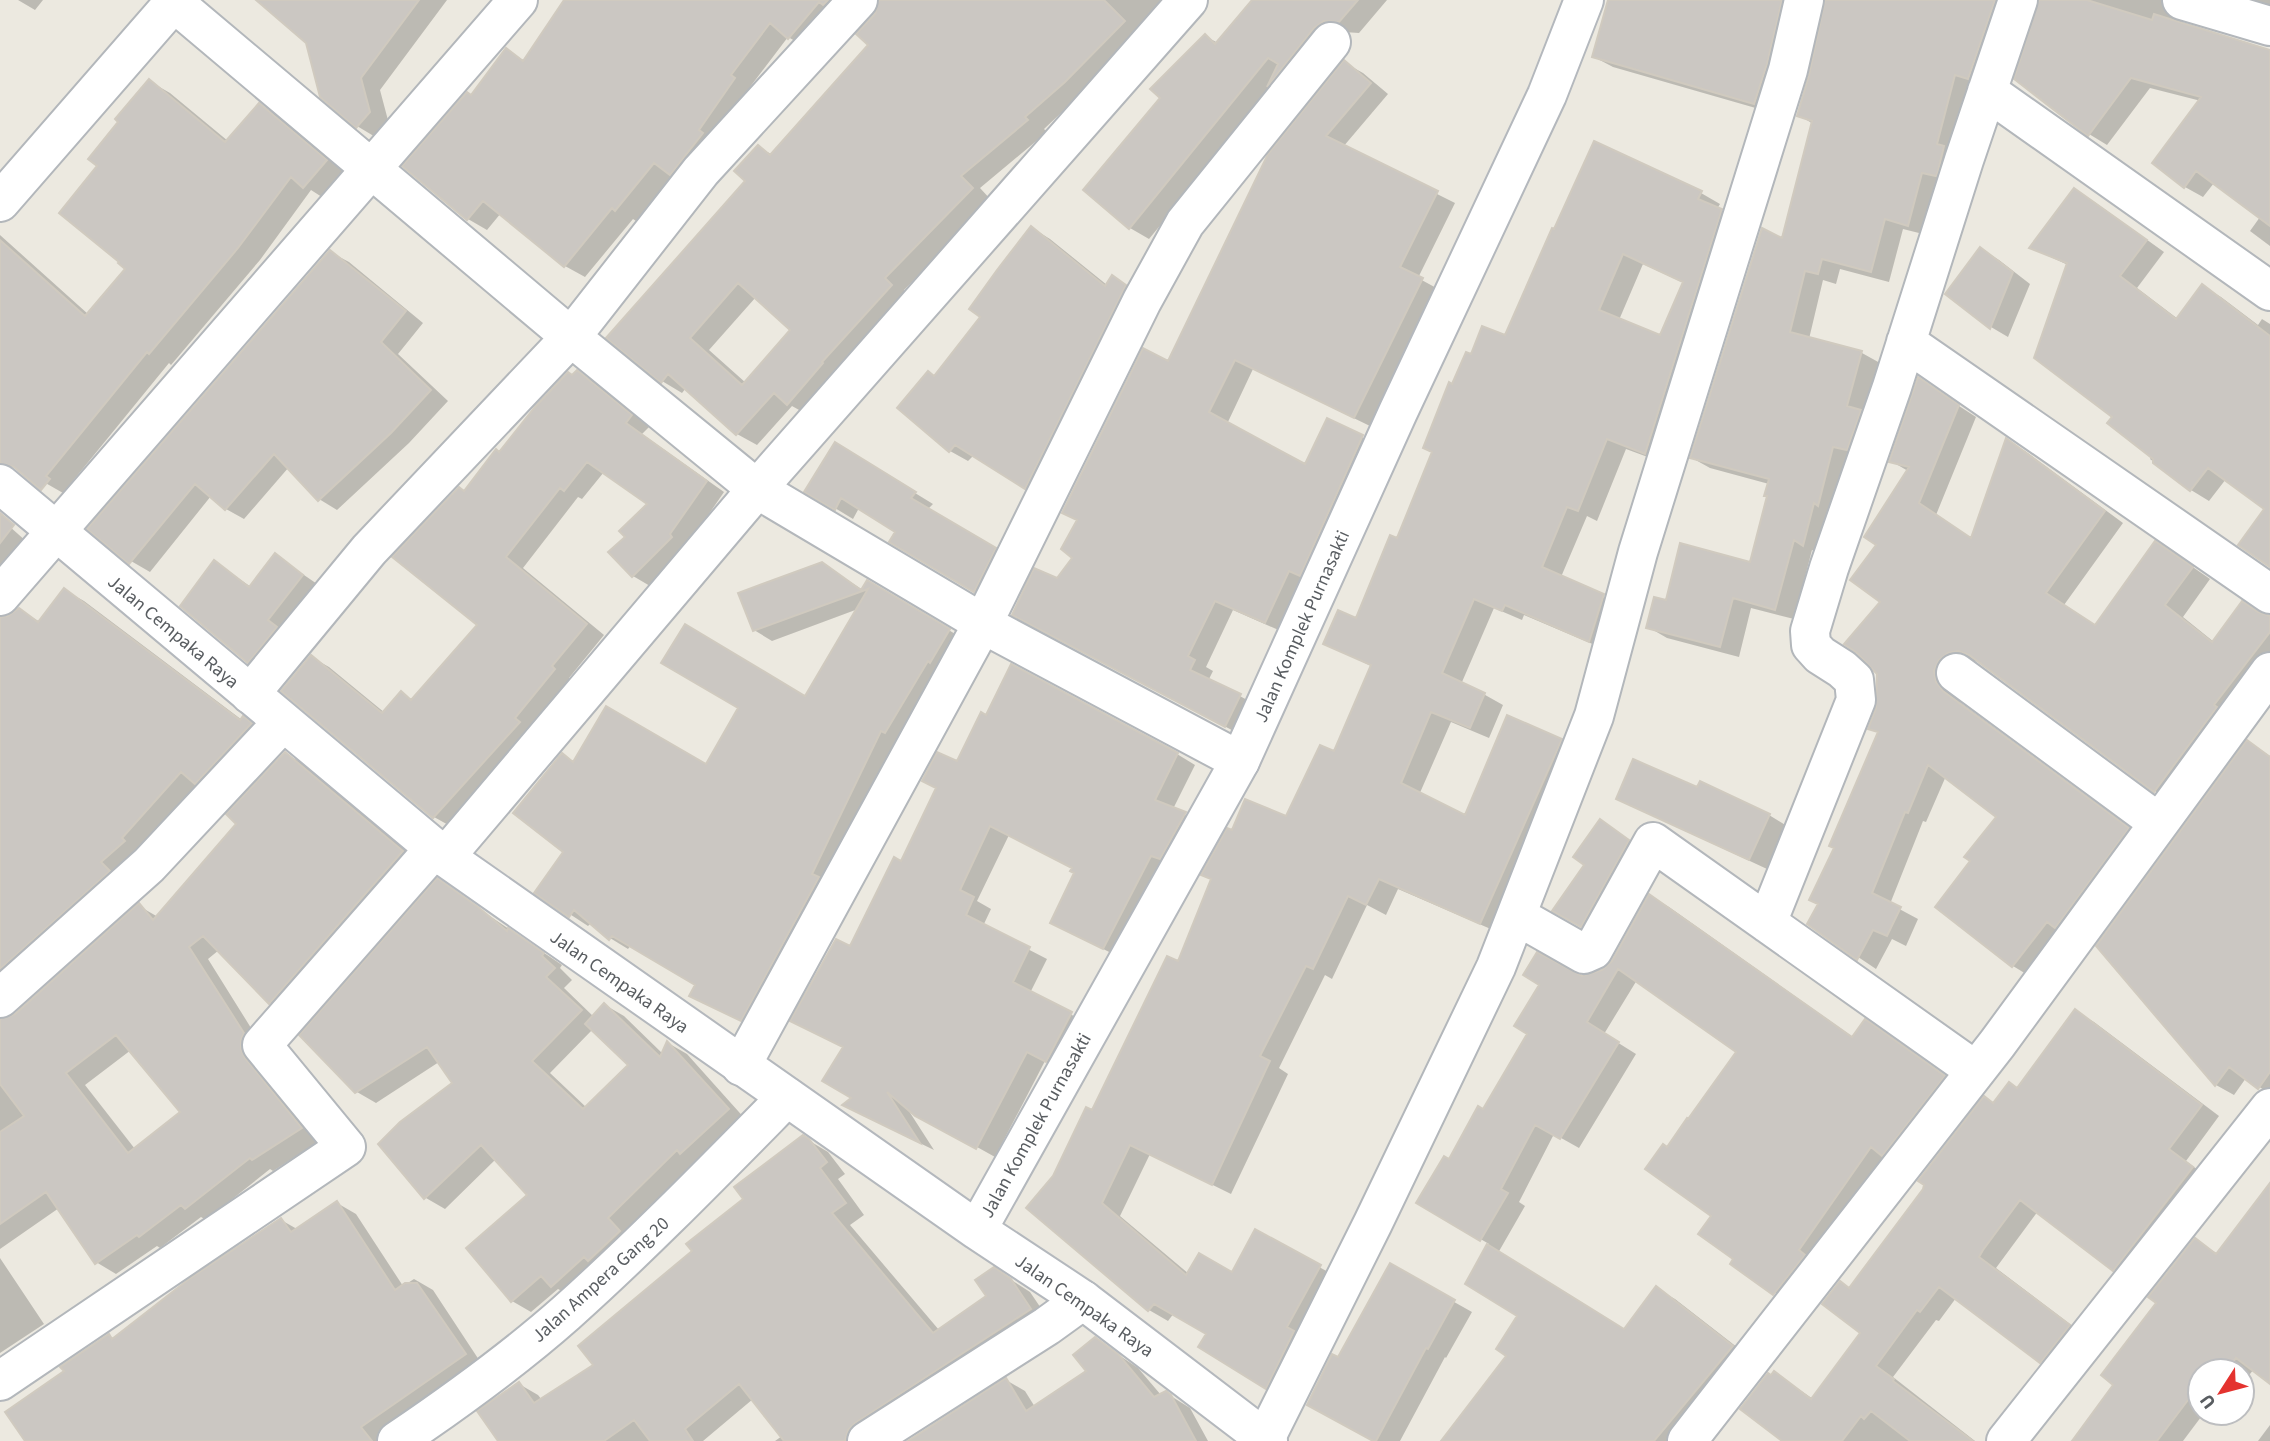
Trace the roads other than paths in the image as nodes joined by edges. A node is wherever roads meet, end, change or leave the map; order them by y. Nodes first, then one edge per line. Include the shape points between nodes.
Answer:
1 (518, 0) edge
2 (858, 0) edge
3 (1188, 0) edge
4 (1584, 0) edge
5 (1804, 0) edge
6 (2018, 0) edge
7 (2182, 0) edge
8 (174, 1) edge
9 (2270, 26) edge
10 (1331, 42) dead end
11 (1987, 91) junction
12 (370, 169) junction
13 (0, 202) edge
14 (2270, 290) edge
15 (571, 337) junction
16 (1906, 342) junction
17 (0, 484) edge
18 (757, 489) junction
19 (56, 532) junction
20 (2270, 594) edge
21 (0, 596) edge
22 (983, 623) junction
23 (2270, 672) edge
24 (1956, 673) dead end
25 (250, 694) junction
26 (283, 722) junction
27 (1240, 761) junction
28 (2160, 823) junction
29 (440, 853) junction
30 (1517, 916) junction
31 (1767, 923) junction
32 (0, 998) edge
33 (741, 1066) junction
34 (1976, 1071) junction
35 (787, 1097) junction
36 (2270, 1108) edge
37 (976, 1230) junction
38 (1083, 1300) junction
39 (0, 1381) edge
40 (1266, 1440) edge
41 (397, 1441) edge
42 (867, 1441) edge
43 (1687, 1441) edge
44 (2006, 1441) edge

1 - 12 street
2 - 15 street via 701,171
3 - 18 street
4 - 27 street, Jalan Komplek Purnasakti via 1547,95
5 - 30 street via 1788,70 1638,552 1594,716
6 - 11 street
7 - 9 street
8 - 12 street
8 - 13 street
10 - 22 street via 1185,223
11 - 14 street
11 - 16 street
12 - 15 street
12 - 19 street
15 - 18 street
15 - 25 street via 369,550
16 - 20 street
16 - 31 street via 1810,631 1811,645 1854,680 1856,699
17 - 19 street, Jalan Cempaka Raya
18 - 22 street
18 - 29 street
19 - 21 street
19 - 25 street, Jalan Cempaka Raya
22 - 27 street
22 - 33 street
23 - 28 street
24 - 28 street
25 - 26 street, Jalan Cempaka Raya
26 - 29 street, Jalan Cempaka Raya
26 - 32 street via 149,865
27 - 37 street, Jalan Komplek Purnasakti
28 - 34 street
29 - 33 street, Jalan Cempaka Raya
29 - 39 street via 262,1045 346,1147
30 - 31 street via 1584,954 1594,950 1653,842
30 - 40 street
31 - 34 street
33 - 35 street, Jalan Cempaka Raya
34 - 43 street
35 - 37 street, Jalan Cempaka Raya
35 - 41 street, Jalan Ampera Gang 20 via 641,1245 565,1314 498,1370
36 - 44 street
37 - 38 street, Jalan Cempaka Raya
38 - 40 street, Jalan Cempaka Raya
38 - 42 street

